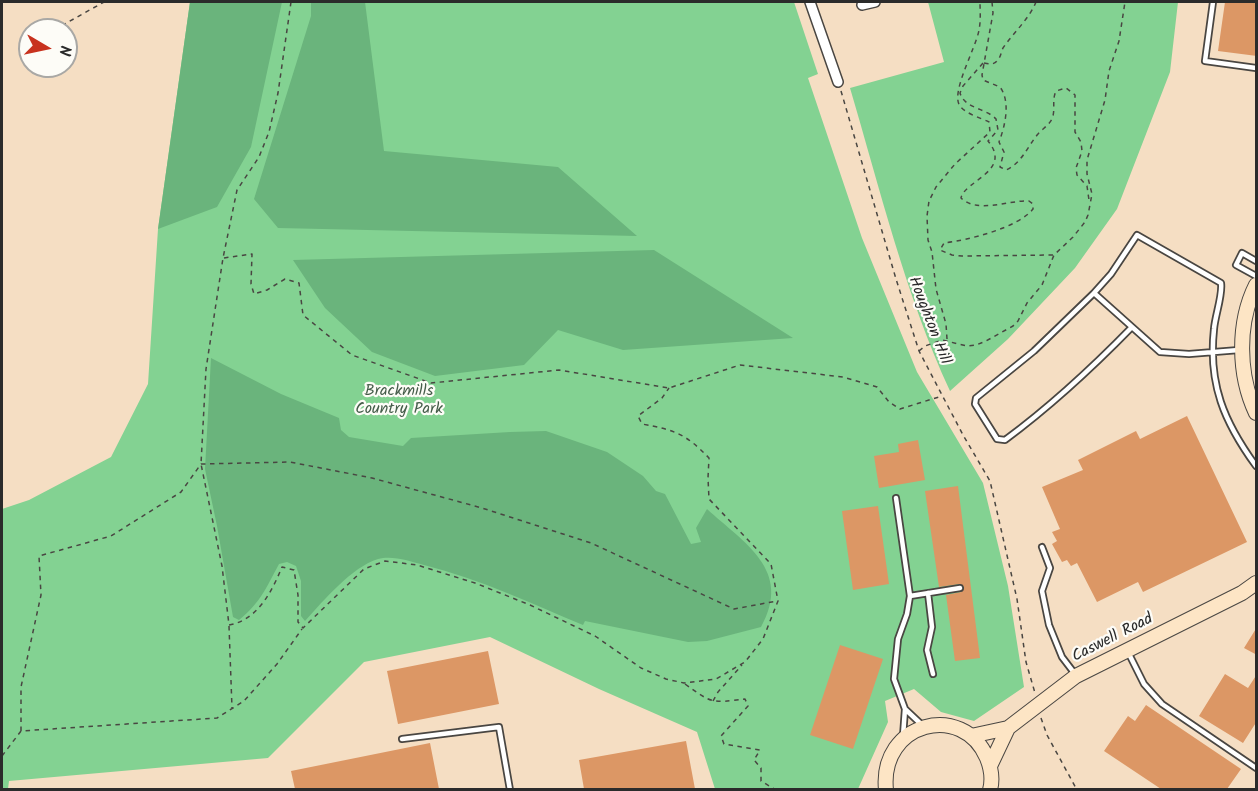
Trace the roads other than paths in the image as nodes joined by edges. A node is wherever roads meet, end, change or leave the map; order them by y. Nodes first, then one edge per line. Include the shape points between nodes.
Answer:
1 (810, 2) edge
2 (875, 2) edge
3 (1213, 2) edge
4 (862, 5) dead end
5 (1257, 68) edge
6 (838, 82) road end
7 (1257, 261) edge
8 (1257, 276) edge
9 (1257, 285) edge
10 (1094, 293) junction
11 (1132, 327) junction
12 (1242, 350) junction
13 (1212, 353) junction
14 (1257, 413) edge
15 (1257, 466) edge
16 (896, 498) dead end
17 (1042, 547) dead end
18 (1257, 583) edge
19 (960, 588) dead end
20 (1257, 590) edge
21 (928, 593) junction
22 (1242, 593) junction
23 (910, 596) junction
24 (1127, 649) junction
25 (933, 674) dead end
26 (1076, 676) junction
27 (905, 709) junction
28 (924, 727) junction
29 (1008, 728) junction
30 (971, 736) junction
31 (903, 738) junction
32 (402, 740) dead end
33 (990, 766) junction
34 (1257, 768) edge
35 (510, 789) edge
36 (886, 789) edge
37 (990, 789) edge

1 - 6 street
2 - 4 street
3 - 5 lane via 1205,61
7 - 8 lane via 1242,253 1236,265
9 - 12 street via 1252,293
10 - 11 lane
10 - 11 lane via 1034,351 976,398 975,404 997,439 1005,440 1056,400
10 - 13 lane via 1139,236 1221,284
11 - 13 lane via 1164,353
12 - 13 lane
12 - 14 street via 1244,372
13 - 15 lane via 1223,412
16 - 23 lane
17 - 26 lane via 1050,568 1042,591 1049,625 1062,657
18 - 22 street, Caswell Road
19 - 21 lane
20 - 22 street, Caswell Road
21 - 23 lane
21 - 25 lane via 932,627 927,650
22 - 24 street, Caswell Road
23 - 27 lane via 898,639 894,679
24 - 26 street, Caswell Road
24 - 34 lane via 1144,684 1157,700
26 - 29 street, Caswell Road
27 - 28 lane
27 - 31 lane
28 - 30 street via 956,728
28 - 31 street
29 - 30 street, Caswell Road
29 - 33 street, Caswell Road
30 - 33 street
31 - 36 street via 891,753 885,770
32 - 35 lane via 499,727
33 - 37 street

